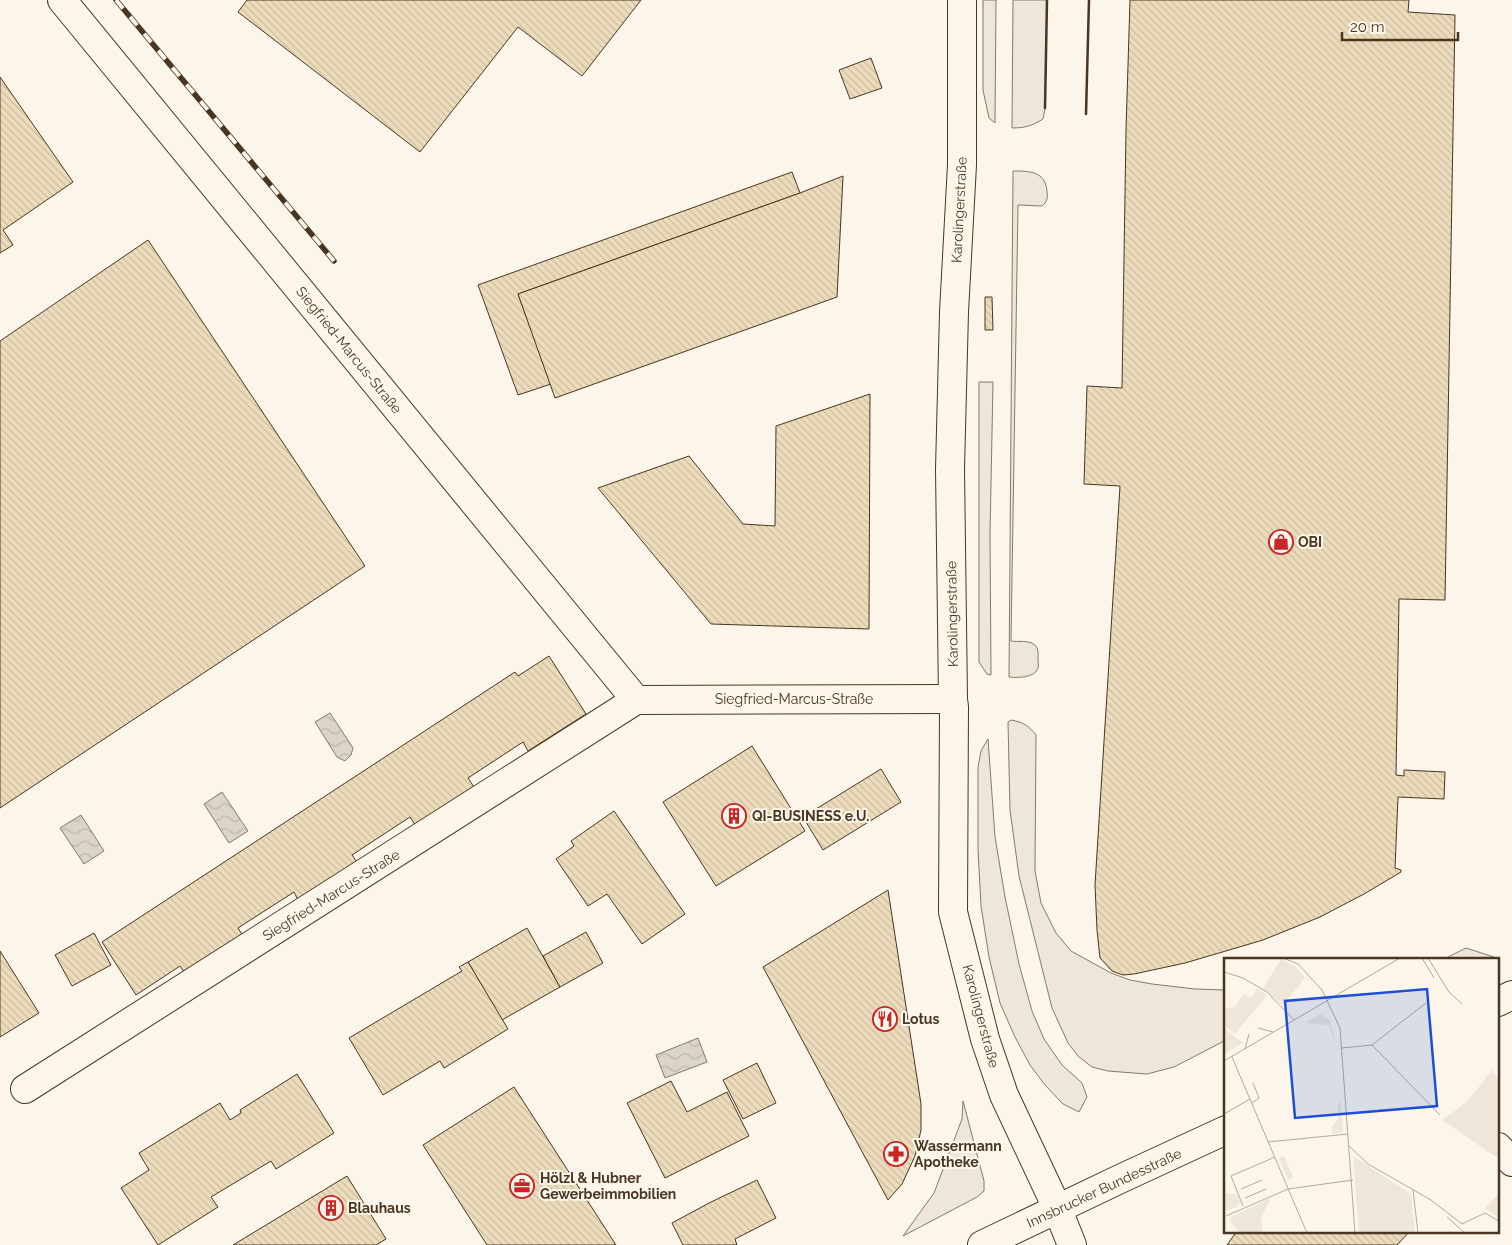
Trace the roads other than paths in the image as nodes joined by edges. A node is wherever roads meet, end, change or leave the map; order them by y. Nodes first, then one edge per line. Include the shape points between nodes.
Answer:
1 (62, 0) edge
2 (962, 0) edge
3 (952, 699) junction
4 (636, 700) junction
5 (1512, 995) edge
6 (1500, 1001) edge
7 (25, 1089) dead end
8 (1224, 1131) edge
9 (1500, 1149) edge
10 (1512, 1162) edge
11 (1058, 1210) junction
12 (982, 1245) edge
13 (1072, 1245) edge

1 - 4 street, Siegfried-Marcus-Straße
2 - 3 street, Karolingerstraße via 962,165 950,470
3 - 4 street, Siegfried-Marcus-Straße
3 - 11 street, Karolingerstraße via 953,912 985,1039 1004,1095
4 - 7 street, Siegfried-Marcus-Straße
5 - 6 street
8 - 11 street, Innsbrucker Bundesstraße
9 - 10 street
11 - 12 street, Innsbrucker Bundesstraße
11 - 13 street, Karolingerstraße

